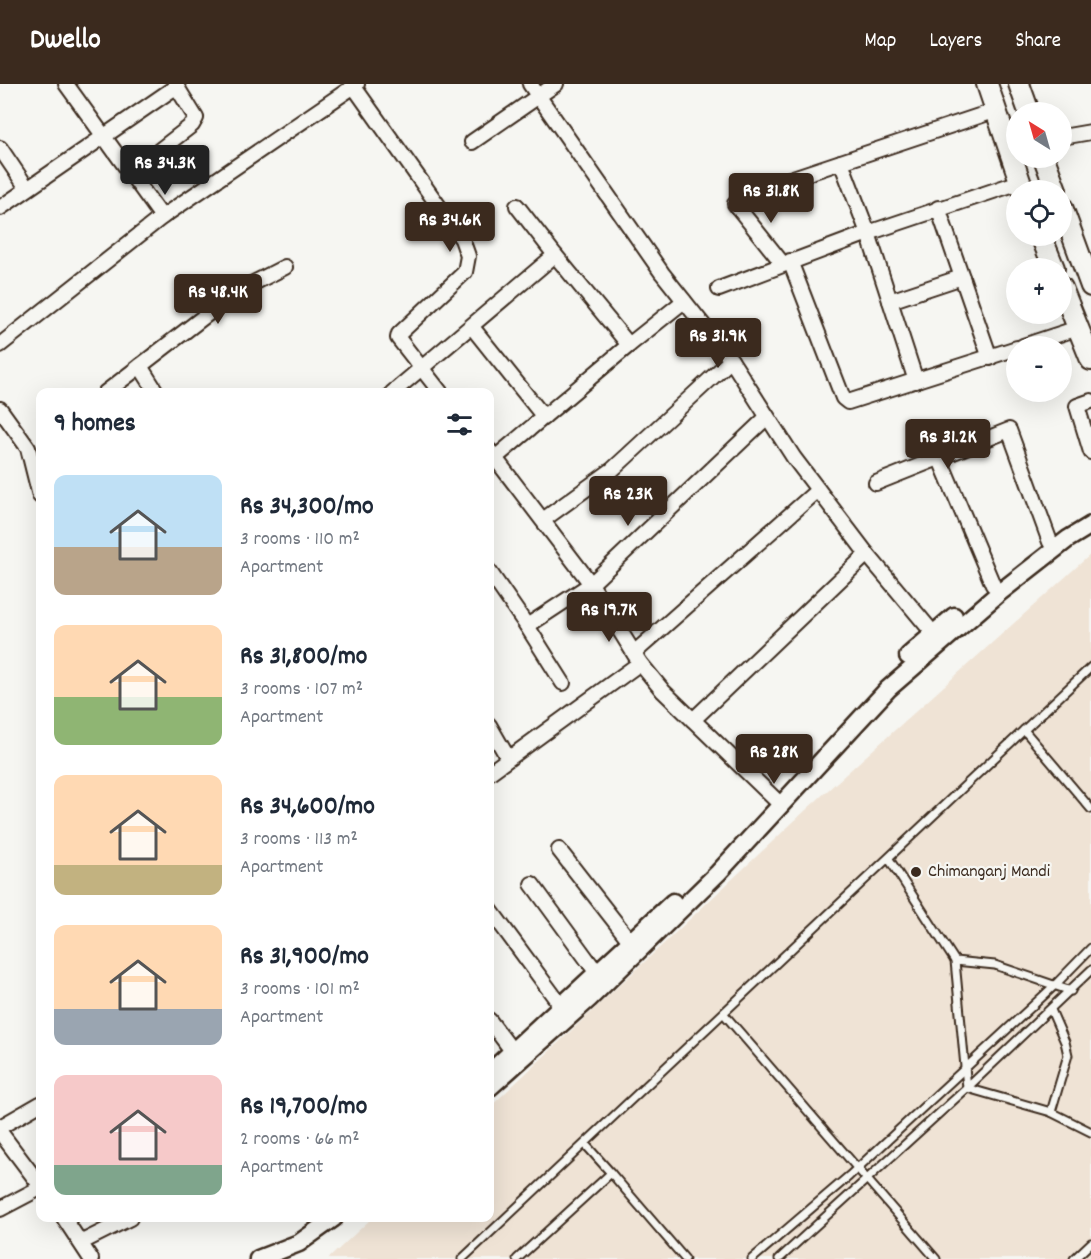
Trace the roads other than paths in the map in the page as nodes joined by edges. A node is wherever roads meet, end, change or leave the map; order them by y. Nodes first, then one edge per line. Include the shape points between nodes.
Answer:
1 (66, 84) edge
2 (530, 84) edge
3 (556, 84) edge
4 (987, 84) edge
5 (1019, 84) edge
6 (176, 85) edge
7 (354, 85) edge
8 (538, 96) junction
9 (1025, 102) edge
10 (997, 110) junction
11 (1091, 132) edge
12 (103, 135) junction
13 (1072, 135) edge
14 (472, 142) dead end
15 (0, 148) edge
16 (841, 162) junction
17 (130, 173) junction
18 (1020, 180) edge
19 (27, 188) junction
20 (1006, 190) edge
21 (748, 193) dead end
22 (735, 204) dead end
23 (517, 206) dead end
24 (0, 208) edge
25 (938, 208) junction
26 (162, 217) junction
27 (868, 233) junction
28 (1072, 234) edge
29 (555, 255) junction
30 (786, 262) junction
31 (285, 267) dead end
32 (962, 277) junction
33 (1091, 286) edge
34 (719, 289) dead end
35 (684, 301) junction
36 (890, 301) junction
37 (1072, 313) edge
38 (471, 327) junction
39 (1078, 328) junction
40 (1054, 336) edge
41 (0, 345) edge
42 (629, 345) junction
43 (1006, 352) edge
44 (990, 358) junction
45 (731, 360) junction
46 (1091, 360) edge
47 (140, 366) junction
48 (421, 369) junction
49 (916, 381) junction
50 (111, 388) edge
51 (154, 388) edge
52 (398, 388) edge
53 (437, 388) edge
54 (1091, 401) edge
55 (0, 409) edge
56 (544, 417) junction
57 (767, 417) junction
58 (36, 443) edge
59 (28, 448) junction
60 (1091, 452) edge
61 (494, 453) edge
62 (494, 457) edge
63 (939, 457) junction
64 (36, 480) edge
65 (876, 483) dead end
66 (818, 490) junction
67 (1091, 515) edge
68 (543, 520) junction
69 (1091, 525) edge
70 (1050, 542) junction
71 (867, 555) junction
72 (494, 578) edge
73 (591, 584) junction
74 (993, 585) junction
75 (527, 626) junction
76 (933, 633) junction
77 (637, 658) junction
78 (1091, 667) edge
79 (563, 683) dead end
80 (693, 720) junction
81 (1024, 730) junction
82 (494, 734) edge
83 (508, 758) junction
84 (494, 769) edge
85 (776, 801) junction
86 (1091, 809) edge
87 (559, 850) dead end
88 (889, 859) junction
89 (532, 884) dead end
90 (494, 915) edge
91 (634, 946) junction
92 (1091, 948) edge
93 (956, 961) junction
94 (1091, 970) edge
95 (597, 973) junction
96 (1055, 985) junction
97 (1071, 991) junction
98 (562, 1007) junction
99 (1051, 1010) junction
100 (724, 1014) junction
101 (494, 1027) edge
102 (513, 1052) junction
103 (966, 1068) junction
104 (494, 1069) edge
105 (494, 1084) edge
106 (968, 1088) junction
107 (36, 1106) edge
108 (1051, 1112) junction
109 (0, 1127) edge
110 (0, 1132) edge
111 (1091, 1132) edge
112 (585, 1144) junction
113 (856, 1169) junction
114 (611, 1173) junction
115 (866, 1180) junction
116 (36, 1182) edge
117 (36, 1189) edge
118 (0, 1209) edge
119 (67, 1222) edge
120 (122, 1222) edge
121 (328, 1222) edge
122 (82, 1242) junction
123 (1091, 1243) edge
124 (91, 1259) edge
125 (258, 1259) edge
126 (462, 1259) edge
127 (517, 1259) edge
128 (685, 1259) edge
129 (752, 1259) edge
130 (779, 1259) edge
131 (936, 1259) edge
132 (1074, 1259) edge

1 - 12 street
2 - 8 street
3 - 8 street
4 - 10 main road
5 - 9 main road
6 - 12 street
6 - 17 street via 196,118
7 - 26 street
7 - 48 street via 462,239 468,256 465,272 399,334 400,343
8 - 14 street
8 - 35 street
10 - 16 street
10 - 18 main road
11 - 13 street
12 - 17 street
12 - 19 street
15 - 19 street
16 - 21 street
16 - 27 street
17 - 26 street
19 - 24 street
20 - 25 street
22 - 30 street
23 - 29 street
25 - 27 street
25 - 32 street
26 - 41 street
27 - 30 street
27 - 36 street
28 - 33 main road
29 - 38 street
29 - 42 street
30 - 34 street
30 - 49 street via 843,398 853,402
31 - 47 street via 236,292
32 - 36 street
32 - 44 street
35 - 42 street
35 - 45 street
36 - 49 street
37 - 39 main road
38 - 48 street
38 - 56 street
39 - 40 street
39 - 46 main road
42 - 56 street
43 - 44 street
44 - 49 street
45 - 57 street
45 - 68 street via 612,470
47 - 50 street
47 - 51 street
48 - 52 street
48 - 53 street
54 - 60 street via 1077,406
55 - 59 street
56 - 61 street
57 - 66 street
57 - 73 street
58 - 59 street
59 - 64 street
62 - 68 street
63 - 65 street
63 - 70 street via 1009,430
63 - 74 street
66 - 71 street
66 - 77 street
67 - 70 street
68 - 73 street
69 - 85 street via 953,630
70 - 74 street
71 - 76 street
71 - 80 street
72 - 75 street
73 - 75 street
73 - 77 street
74 - 76 street
75 - 79 street
76 - 85 street via 836,728
77 - 80 street
77 - 83 street
78 - 81 lane
80 - 85 street
81 - 86 lane
81 - 88 lane
82 - 83 street
83 - 84 street
85 - 91 street
87 - 91 street
88 - 93 lane
88 - 100 lane
89 - 95 street
90 - 98 street
91 - 95 street
91 - 105 street
92 - 96 lane
93 - 96 lane via 995,965
93 - 103 lane
94 - 97 lane
95 - 98 street
96 - 97 lane
96 - 103 lane
97 - 99 lane
98 - 102 street
99 - 106 lane
99 - 108 lane via 1068,1055
100 - 112 lane
100 - 113 lane
101 - 102 street
102 - 104 street
103 - 106 lane
103 - 113 lane
106 - 108 lane
106 - 115 lane
107 - 109 street
108 - 111 lane
110 - 116 street
112 - 114 lane
112 - 126 lane
113 - 115 lane
113 - 129 lane
114 - 127 lane
114 - 128 lane
115 - 130 lane
115 - 131 lane
117 - 118 street
119 - 122 street
120 - 122 street
121 - 125 street via 299,1243
122 - 124 street
123 - 132 lane

